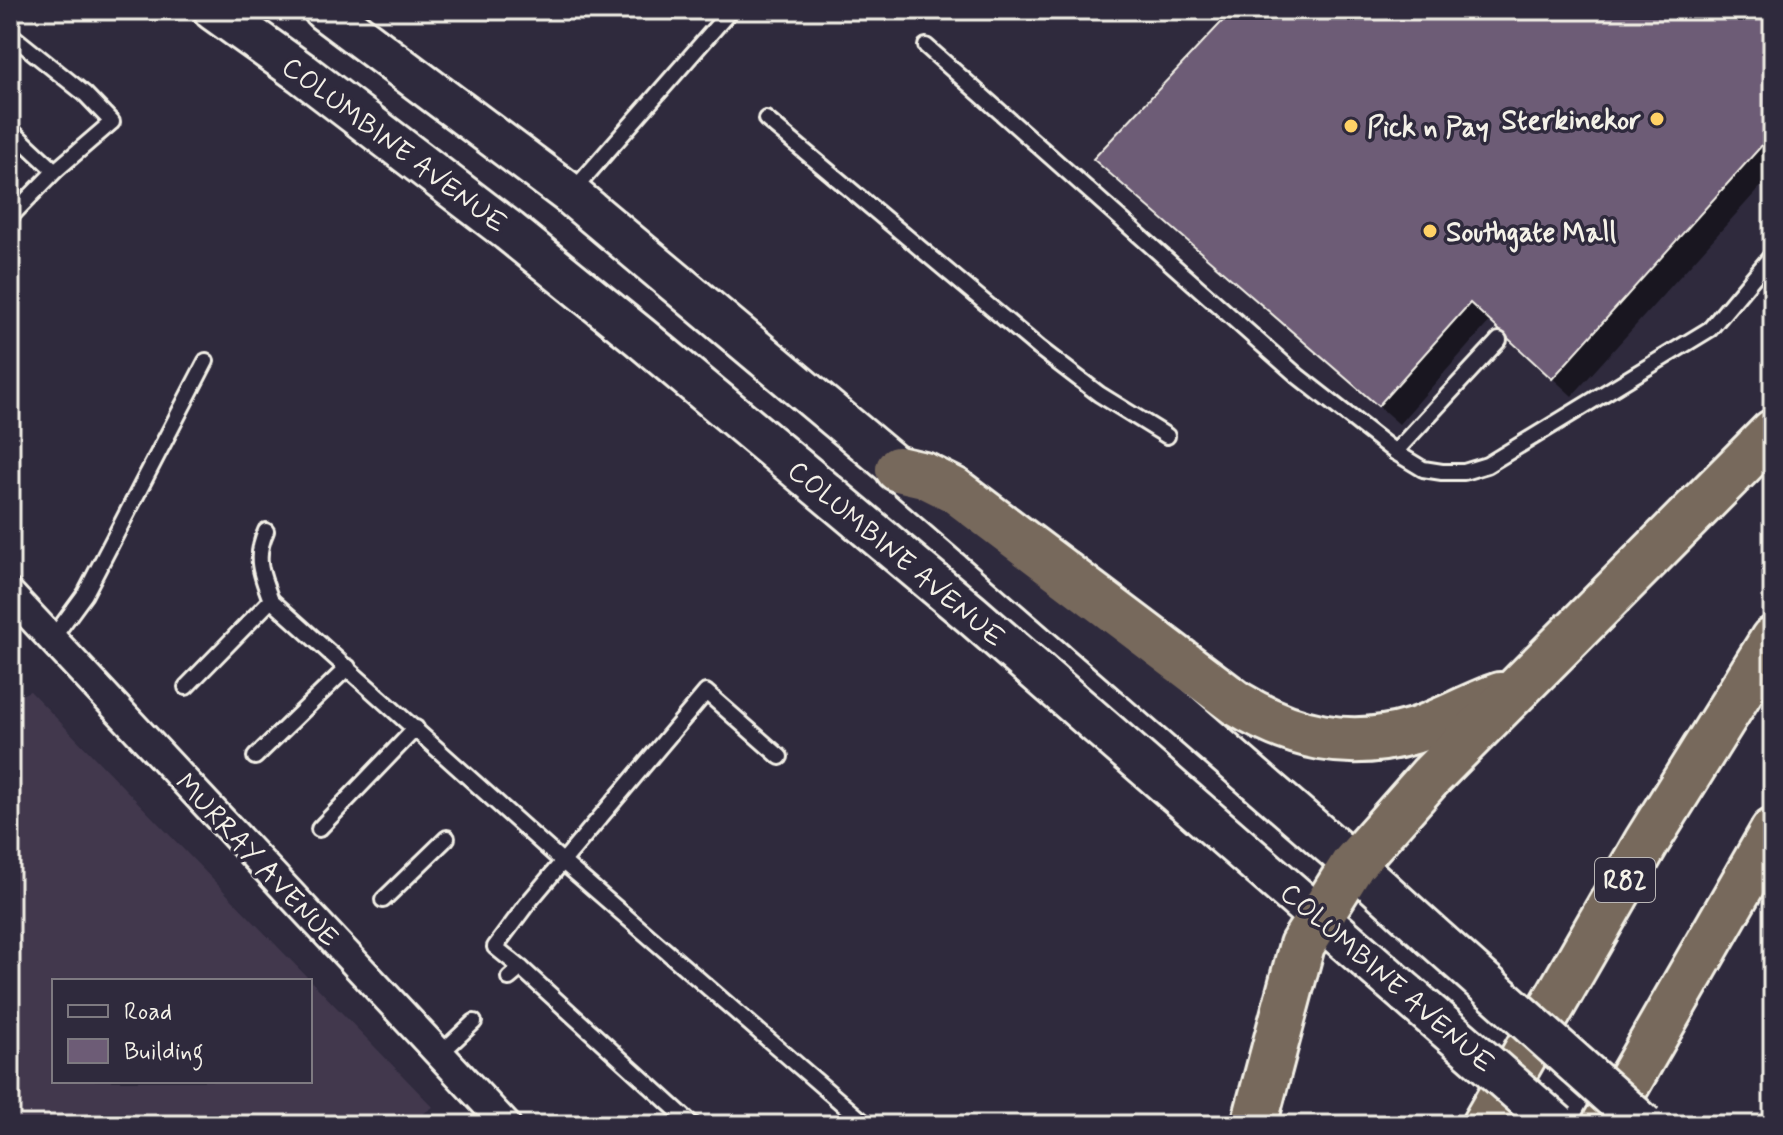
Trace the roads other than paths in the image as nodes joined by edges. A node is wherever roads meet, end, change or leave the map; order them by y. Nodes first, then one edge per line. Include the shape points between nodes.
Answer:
1 (214, 10) edge
2 (324, 10) edge
3 (731, 10) edge
4 (10, 34) edge
5 (926, 46) dead end
6 (766, 119) dead end
7 (10, 129) edge
8 (55, 171) junction
9 (570, 194) junction
10 (10, 217) edge
11 (1773, 254) edge
12 (1499, 340) dead end
13 (206, 361) dead end
14 (1773, 432) edge
15 (1167, 436) dead end
16 (1395, 452) junction
17 (898, 469) junction
18 (266, 531) dead end
19 (10, 594) edge
20 (271, 600) junction
21 (52, 639) junction
22 (1773, 639) edge
23 (348, 667) junction
24 (186, 687) dead end
25 (1522, 687) junction
26 (416, 728) junction
27 (255, 757) dead end
28 (780, 757) dead end
29 (319, 829) dead end
30 (1773, 831) edge
31 (447, 838) dead end
32 (563, 862) junction
33 (1353, 864) junction
34 (383, 900) dead end
35 (1319, 916) junction
36 (521, 968) junction
37 (509, 978) dead end
38 (474, 1022) dead end
39 (440, 1054) junction
40 (506, 1125) edge
41 (693, 1125) edge
42 (867, 1125) edge
43 (1254, 1125) edge
44 (1484, 1125) edge
45 (1557, 1125) edge
46 (1604, 1125) edge
47 (1644, 1125) edge

1 - 35 main road, COLUMBINE AVENUE via 628,327 971,614
2 - 9 main road, COLUMBINE AVENUE
3 - 9 lane
4 - 8 lane via 112,122
5 - 16 lane via 1299,377
6 - 15 lane via 1039,348
7 - 8 lane
8 - 10 lane
9 - 17 main road, COLUMBINE AVENUE
11 - 16 lane via 1710,329 1487,465 1464,472 1432,471
12 - 16 lane
13 - 21 lane via 85,594
14 - 25 highway
17 - 25 highway via 954,490 1236,703 1295,732 1337,741 1381,739
17 - 33 main road, COLUMBINE AVENUE
18 - 20 lane via 258,559
19 - 21 street, MURRAY AVENUE
20 - 23 lane
20 - 24 lane
21 - 39 street, MURRAY AVENUE
22 - 44 highway, R82 via 1646,843
23 - 26 lane
23 - 27 lane
25 - 33 highway via 1430,777
26 - 29 lane
26 - 32 lane
28 - 32 lane via 706,692
30 - 46 highway
31 - 34 lane
32 - 36 lane via 495,947
32 - 42 lane
33 - 35 highway
33 - 47 main road, COLUMBINE AVENUE, bridge
35 - 43 highway via 1302,945
35 - 45 main road, COLUMBINE AVENUE, bridge
36 - 37 lane
36 - 41 lane
38 - 39 lane
39 - 40 street, MURRAY AVENUE

